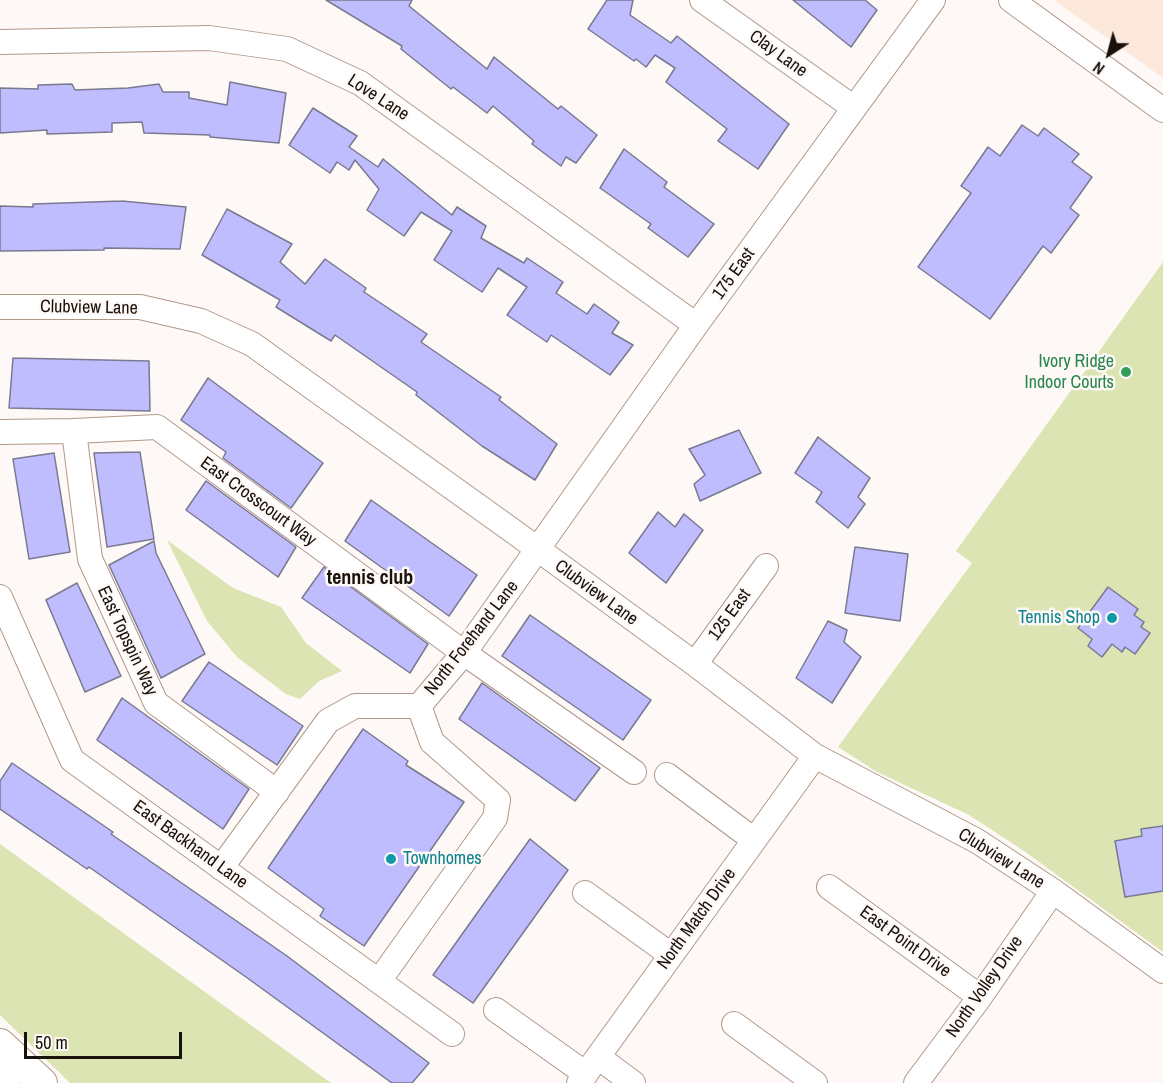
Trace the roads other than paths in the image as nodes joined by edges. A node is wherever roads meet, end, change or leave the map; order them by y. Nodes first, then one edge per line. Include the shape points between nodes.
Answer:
1 (702, 0) edge
2 (933, 0) edge
3 (1011, 0) edge
4 (0, 42) edge
5 (854, 108) junction
6 (1163, 110) edge
7 (0, 307) edge
8 (696, 325) junction
9 (74, 431) junction
10 (0, 432) edge
11 (538, 550) junction
12 (765, 566) dead end
13 (0, 597) edge
14 (464, 653) junction
15 (695, 664) junction
16 (419, 706) junction
17 (815, 756) junction
18 (634, 772) dead end
19 (667, 775) dead end
20 (277, 792) junction
21 (754, 840) junction
22 (221, 868) junction
23 (830, 887) dead end
24 (1053, 891) junction
25 (585, 893) dead end
26 (672, 955) junction
27 (1163, 971) edge
28 (379, 981) junction
29 (980, 997) junction
30 (496, 1010) dead end
31 (734, 1023) dead end
32 (452, 1034) dead end
33 (0, 1044) edge
34 (587, 1071) edge
35 (0, 1079) edge
36 (4, 1083) edge
37 (42, 1083) edge
38 (633, 1083) edge
39 (815, 1083) edge
40 (916, 1083) edge

1 - 5 street, Clay Lane
2 - 5 street, 175 East
3 - 6 street
4 - 8 street, Love Lane via 208,38 287,50 360,82
5 - 8 street, 175 East
7 - 11 street, Clubview Lane via 140,307 201,321 252,344
8 - 11 street, 175 East
9 - 10 street, East Crosscourt Way
9 - 14 street, East Crosscourt Way via 157,427
9 - 20 street, East Topspin Way via 90,559 156,703
11 - 14 street, North Forehand Lane
11 - 15 street, Clubview Lane
12 - 15 street, 125 East
13 - 22 street, East Backhand Lane via 72,760
14 - 16 street, North Forehand Lane
14 - 18 street, East Crosscourt Way
15 - 17 street, Clubview Lane
16 - 20 street, North Forehand Lane via 355,705 328,721
16 - 28 street via 432,742 498,800 495,818
17 - 21 street, North Match Drive
17 - 24 street, Clubview Lane via 977,841
19 - 21 street
20 - 22 street, North Forehand Lane
21 - 26 street, North Match Drive
22 - 28 street, East Backhand Lane
23 - 29 street, East Point Drive
24 - 27 street, Clubview Lane
24 - 29 street, North Volley Drive
25 - 26 street
26 - 34 street, North Match Drive
28 - 32 street, East Backhand Lane
29 - 40 street, North Volley Drive
30 - 34 street
31 - 39 street
33 - 37 main road
34 - 38 street
35 - 36 main road

